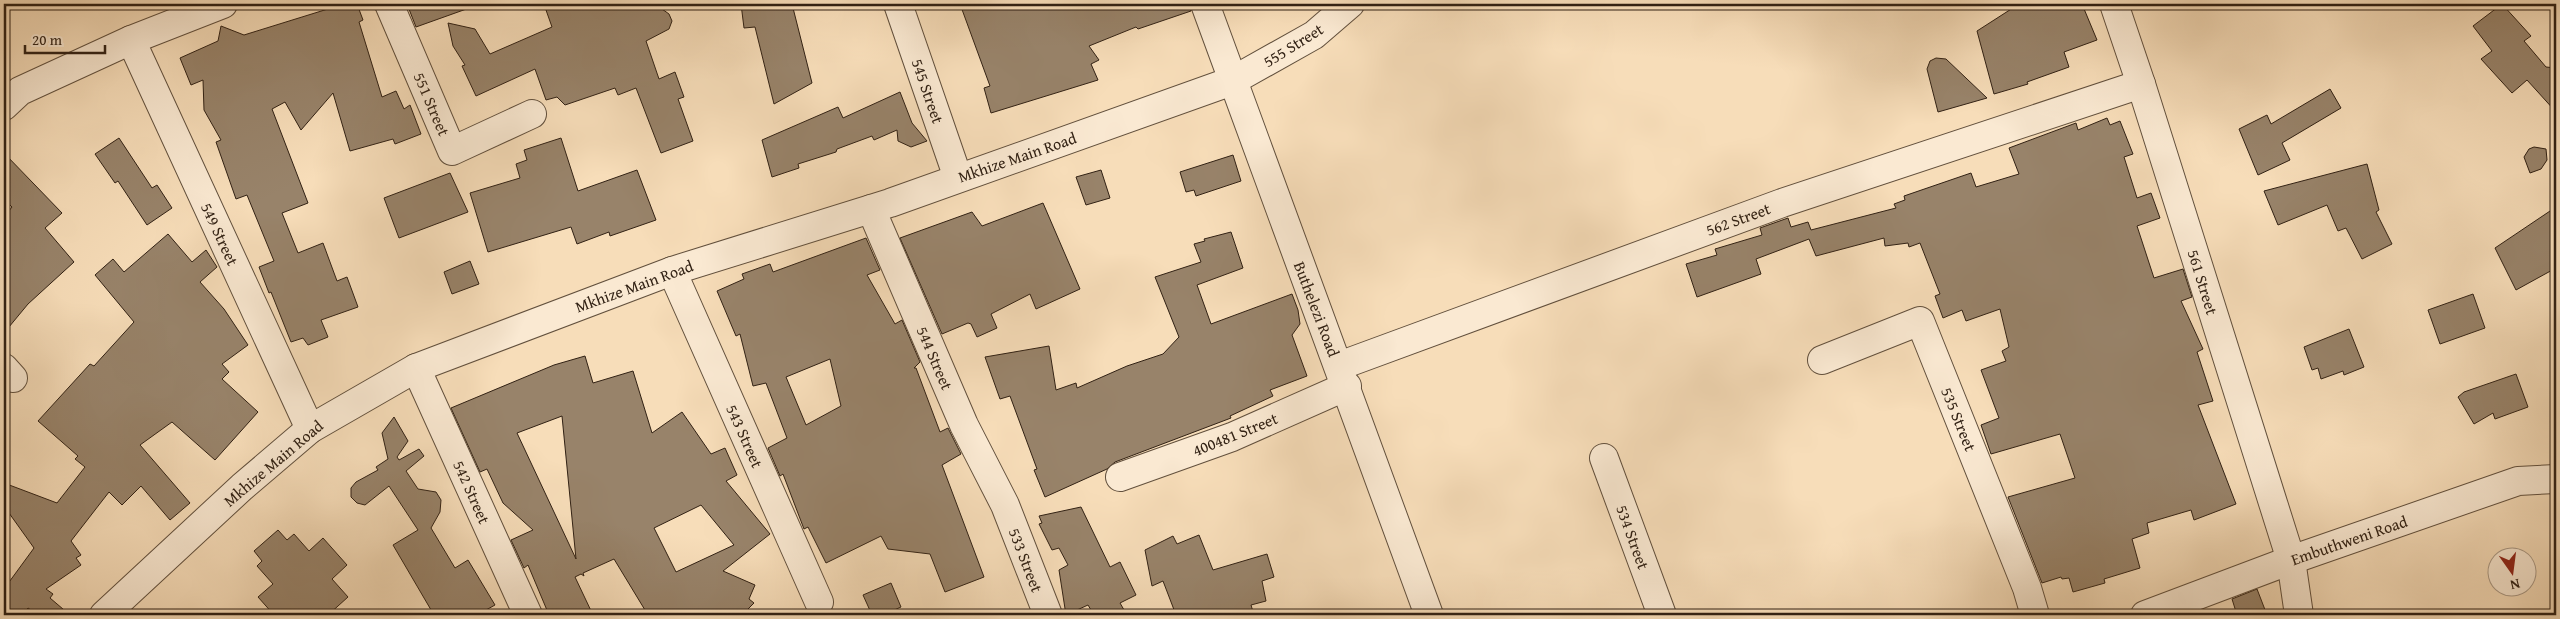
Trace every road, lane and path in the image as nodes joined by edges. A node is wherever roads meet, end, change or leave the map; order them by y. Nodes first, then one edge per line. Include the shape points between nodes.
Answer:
1 (223, 4) edge
2 (389, 4) edge
3 (898, 4) edge
4 (1205, 4) edge
5 (1350, 4) edge
6 (2114, 4) edge
7 (130, 40) junction
8 (1232, 81) junction
9 (2141, 84) junction
10 (9, 91) edge
11 (532, 114) dead end
12 (958, 178) junction
13 (871, 209) junction
14 (672, 271) junction
15 (1822, 360) dead end
16 (416, 368) junction
17 (1343, 376) junction
18 (310, 428) junction
19 (1604, 458) dead end
20 (1120, 477) dead end
21 (2556, 479) edge
22 (1005, 505) joint
23 (2291, 560) junction
24 (819, 602) dead end
25 (104, 615) edge
26 (528, 615) edge
27 (1048, 615) edge
28 (1429, 615) edge
29 (1662, 615) edge
30 (2035, 615) edge
31 (2145, 615) edge
32 (2299, 615) edge

1 - 7 street
2 - 11 street, 551 Street via 452,151
3 - 12 street, 545 Street
4 - 8 street, Buthelezi Road
5 - 8 street, 555 Street via 1314,35
6 - 9 street, 561 Street
7 - 10 street
7 - 18 street, 549 Street
8 - 12 street, Mkhize Main Road
8 - 17 street, Buthelezi Road
9 - 17 street, 562 Street via 1782,203
9 - 23 street, 561 Street
12 - 13 street, Mkhize Main Road
13 - 14 street, Mkhize Main Road
13 - 22 street, 544 Street via 964,425
14 - 16 street, Mkhize Main Road
14 - 24 street, 543 Street
15 - 30 street, 535 Street via 1920,321
16 - 18 street, Mkhize Main Road
16 - 26 street, 542 Street
17 - 20 street, 400481 Street via 1232,437
17 - 28 street, Buthelezi Road
18 - 25 street, Mkhize Main Road
19 - 29 street, 534 Street
21 - 23 street, Embuthweni Road via 2518,481
22 - 27 street, 533 Street
23 - 31 street, Embuthweni Road
23 - 32 street, 561 Street

